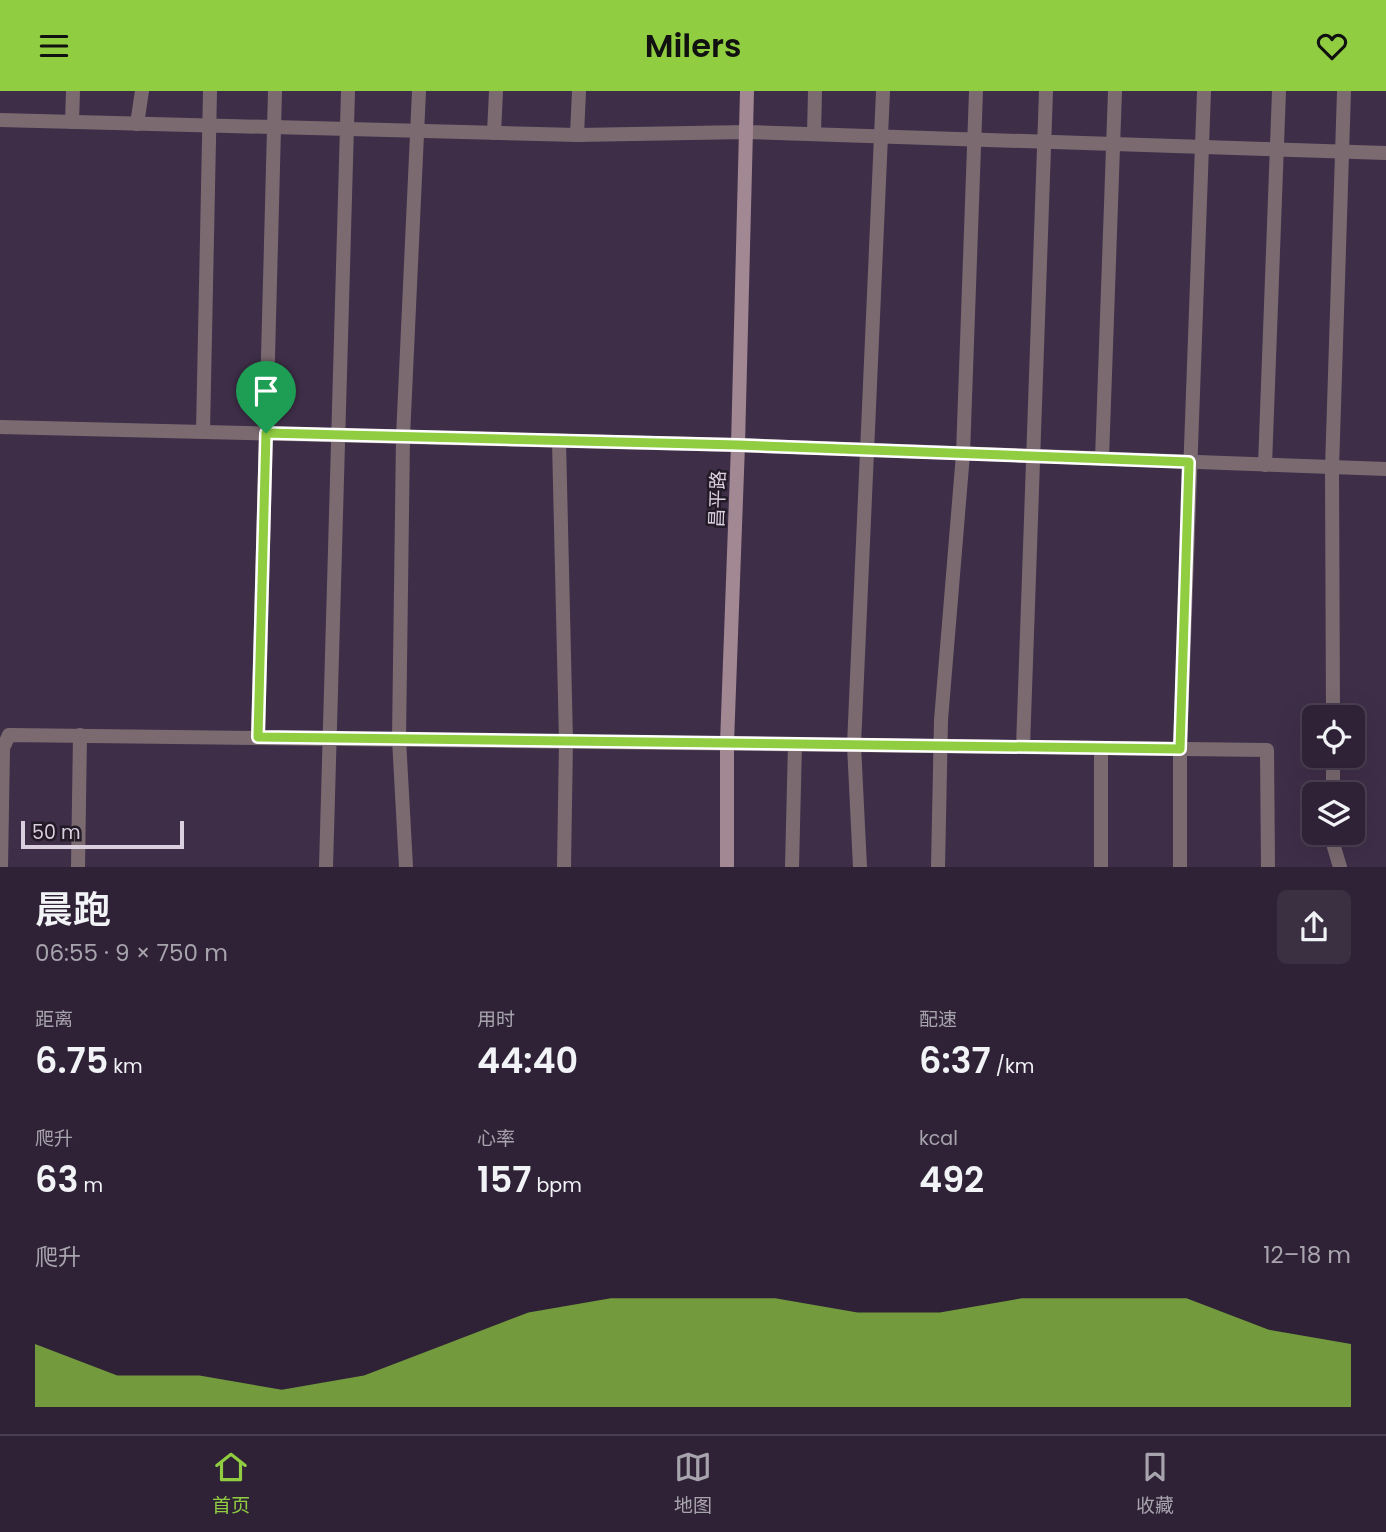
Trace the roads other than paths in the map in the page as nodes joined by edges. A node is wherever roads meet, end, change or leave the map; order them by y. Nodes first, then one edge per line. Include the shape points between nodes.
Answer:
1 (73, 91) edge
2 (142, 91) edge
3 (210, 91) edge
4 (275, 91) edge
5 (348, 91) edge
6 (419, 91) edge
7 (496, 91) edge
8 (579, 91) edge
9 (747, 91) edge
10 (815, 91) edge
11 (883, 91) edge
12 (976, 91) edge
13 (1046, 91) edge
14 (1115, 91) edge
15 (1205, 91) edge
16 (1279, 91) edge
17 (1345, 91) edge
18 (0, 120) edge
19 (72, 122) junction
20 (137, 124) junction
21 (209, 126) junction
22 (274, 127) junction
23 (347, 129) junction
24 (418, 131) junction
25 (746, 132) junction
26 (494, 133) junction
27 (814, 134) junction
28 (577, 135) junction
29 (881, 137) junction
30 (974, 139) junction
31 (1044, 142) junction
32 (1114, 144) junction
33 (1202, 147) junction
34 (1277, 149) junction
35 (1343, 152) junction
36 (1386, 153) edge
37 (0, 427) edge
38 (204, 432) junction
39 (266, 433) junction
40 (338, 435) junction
41 (403, 437) junction
42 (559, 441) junction
43 (738, 445) junction
44 (866, 450) junction
45 (963, 453) junction
46 (1033, 456) junction
47 (1102, 459) junction
48 (1189, 462) junction
49 (1265, 465) junction
50 (1332, 467) junction
51 (1386, 469) edge
52 (1333, 705) edge
53 (80, 735) junction
54 (258, 737) junction
55 (330, 738) junction
56 (399, 739) junction
57 (566, 741) junction
58 (727, 743) junction
59 (795, 744) junction
60 (854, 745) junction
61 (940, 746) junction
62 (1023, 747) junction
63 (1101, 748) junction
64 (1180, 749) junction
65 (1334, 845) edge
66 (1, 867) edge
67 (78, 867) edge
68 (326, 867) edge
69 (406, 867) edge
70 (564, 867) edge
71 (727, 867) edge
72 (792, 867) edge
73 (860, 867) edge
74 (938, 867) edge
75 (1101, 867) edge
76 (1180, 867) edge
77 (1268, 867) edge
78 (1340, 867) edge

1 - 19 street
2 - 20 street
3 - 21 street
4 - 22 street
5 - 23 street
6 - 24 street
7 - 26 street
8 - 28 street
9 - 25 main road, 昌平路
10 - 27 street
11 - 29 street
12 - 30 street
13 - 31 street
14 - 32 street
15 - 33 street
16 - 34 street
17 - 35 street
18 - 19 street
19 - 20 street
20 - 21 street
21 - 22 street
21 - 38 street
22 - 23 street
22 - 39 street
23 - 24 street
23 - 40 street
24 - 26 street
24 - 41 street
25 - 27 street
25 - 28 street
25 - 43 main road, 昌平路
26 - 28 street
27 - 29 street
29 - 30 street
29 - 44 street
30 - 31 street
30 - 45 street
31 - 32 street
31 - 46 street
32 - 33 street
32 - 47 street
33 - 34 street
33 - 48 street
34 - 35 street
34 - 49 street
35 - 36 street
35 - 50 street
37 - 38 street
38 - 39 street
39 - 40 street
39 - 54 street
40 - 41 street
40 - 55 street
41 - 42 street
41 - 56 street
42 - 43 street
42 - 57 street
43 - 44 street
43 - 58 main road, 昌平路
44 - 45 street
44 - 60 street
45 - 46 street
45 - 61 street
46 - 47 street
46 - 62 street
47 - 48 street
48 - 49 street
48 - 64 street
49 - 50 street
50 - 51 street
50 - 52 street
53 - 54 street
53 - 66 street via 9,734 3,748
53 - 67 street
54 - 55 street
55 - 56 street
55 - 68 street
56 - 57 street
56 - 69 street
57 - 58 street
57 - 70 street
58 - 59 street
58 - 71 main road, 昌平路
59 - 60 street
59 - 72 street
60 - 61 street
60 - 73 street
61 - 62 street
61 - 74 street
62 - 63 street
63 - 64 street
63 - 75 street
64 - 76 street
64 - 77 street via 1268,750
65 - 78 street

